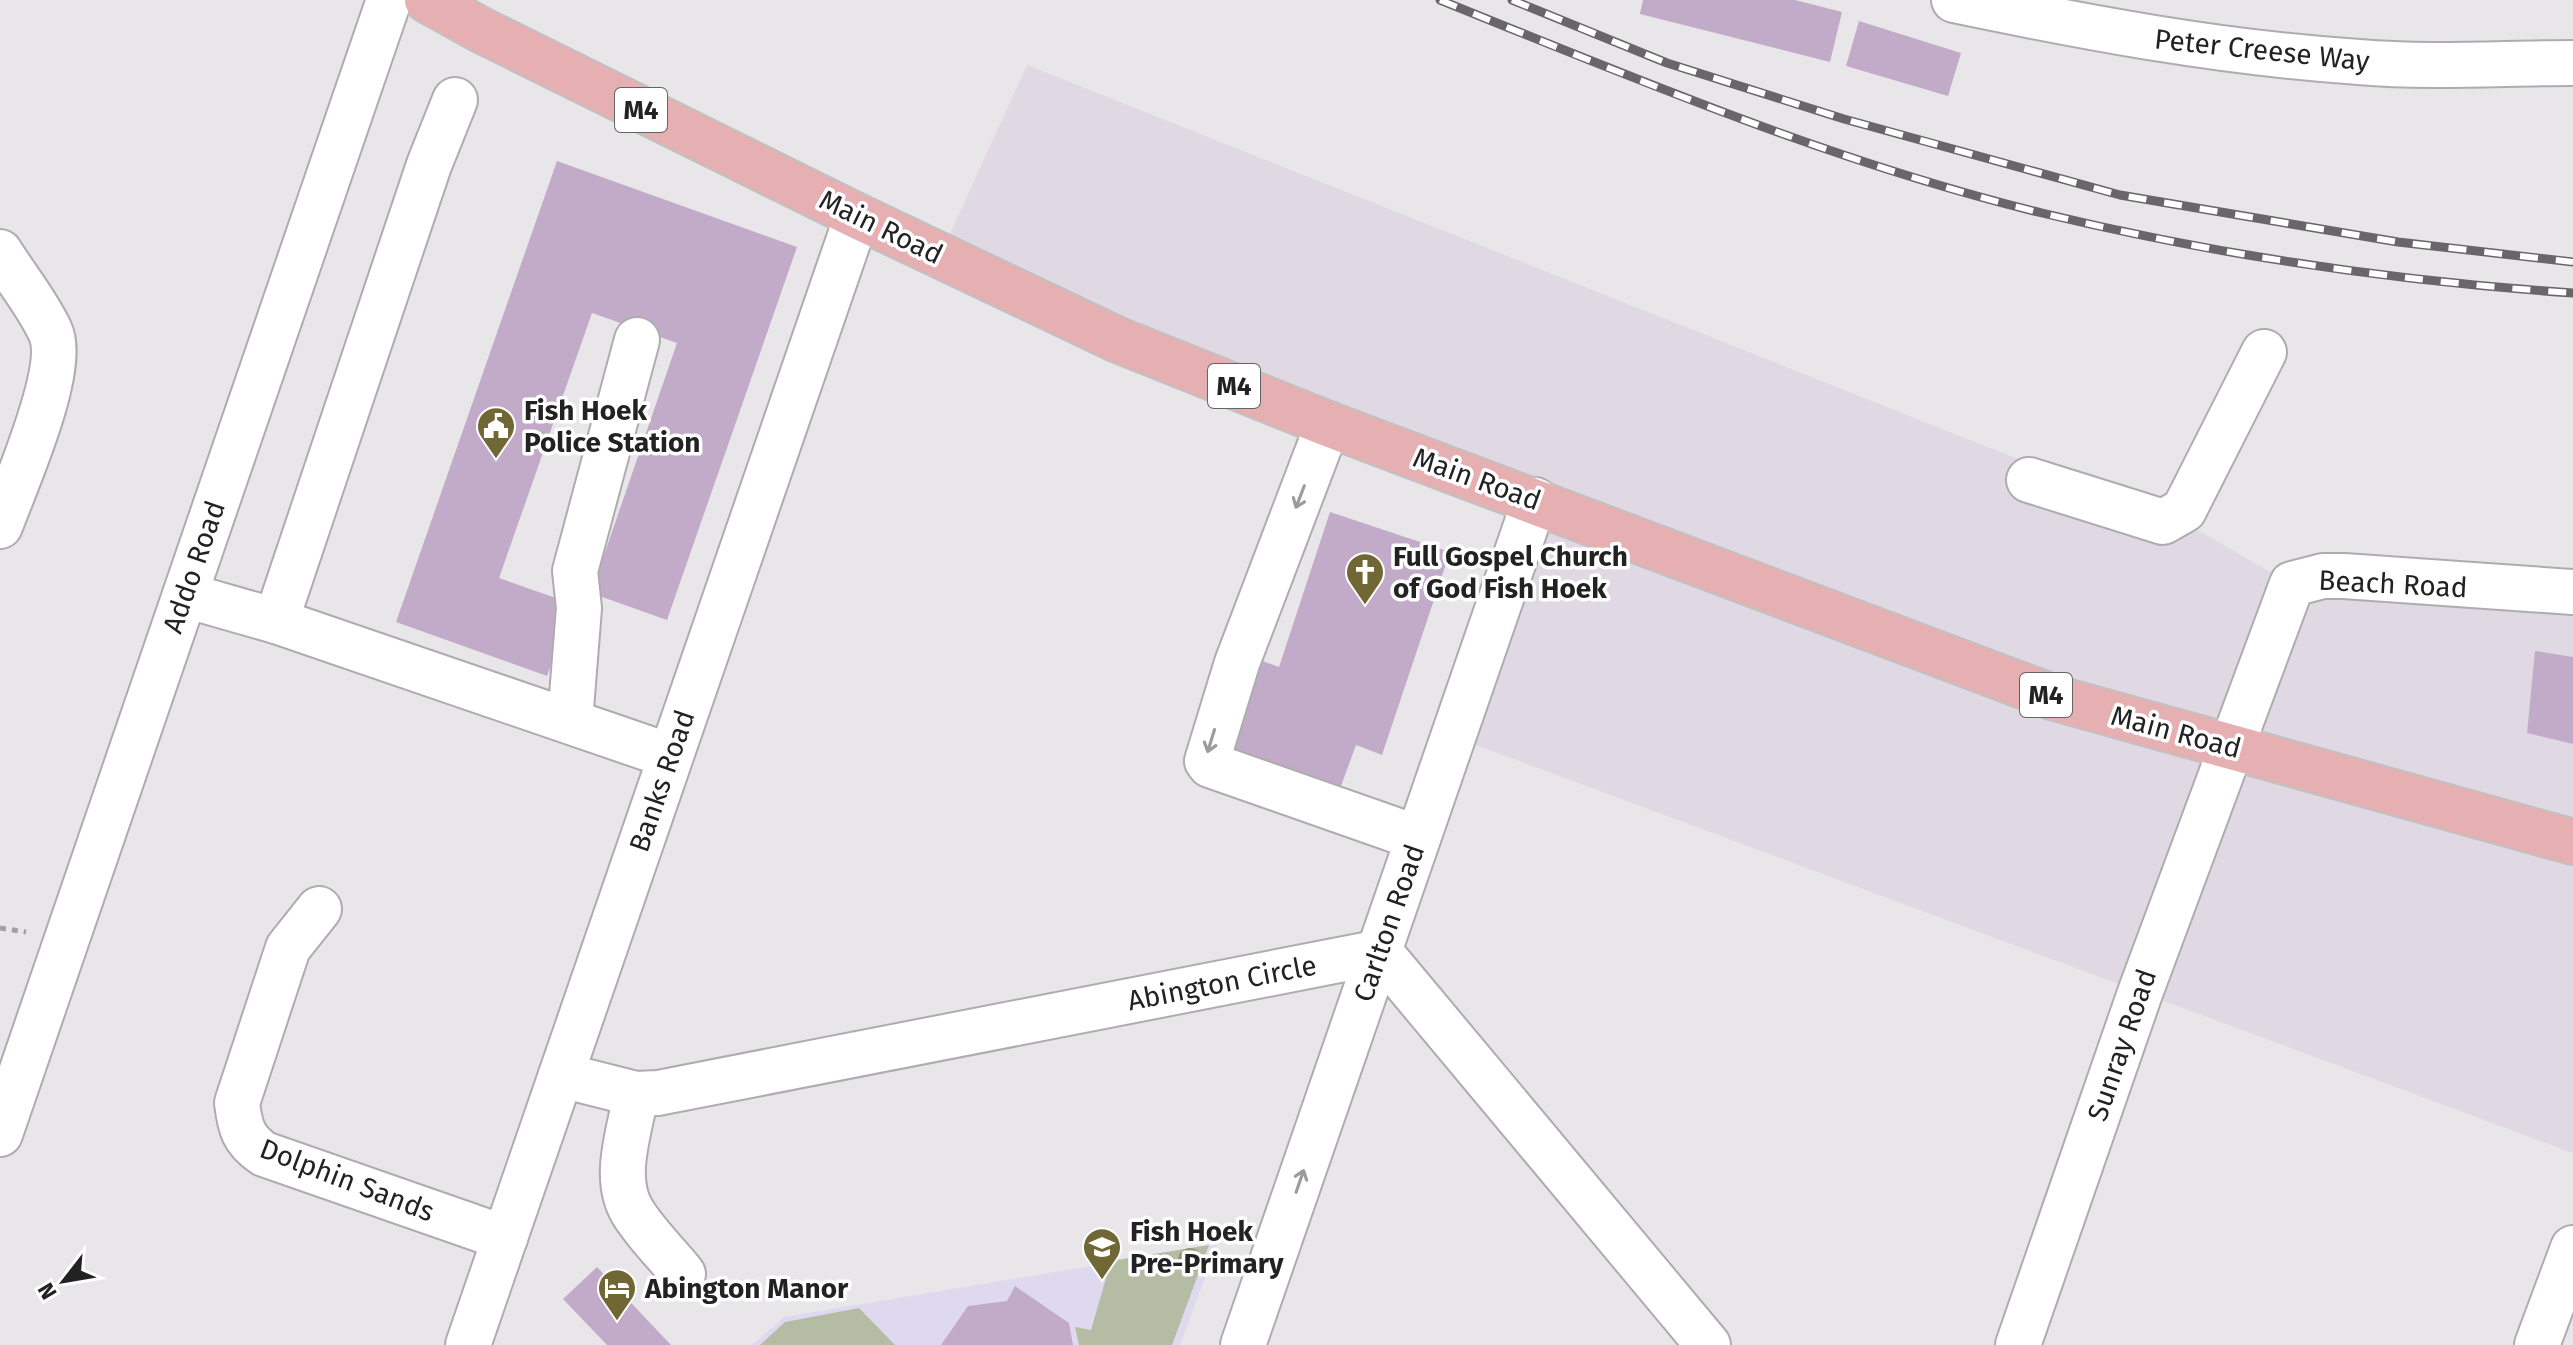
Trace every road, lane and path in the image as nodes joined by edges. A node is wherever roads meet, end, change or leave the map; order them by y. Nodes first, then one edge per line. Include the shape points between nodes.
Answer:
1 (389, 0) edge
2 (427, 0) edge
3 (1954, 0) edge
4 (2573, 63) edge
5 (455, 100) dead end
6 (857, 216) junction
7 (0, 252) edge
8 (637, 340) dead end
9 (2264, 352) dead end
10 (1328, 424) junction
11 (2029, 480) dead end
12 (1535, 500) junction
13 (0, 526) edge
14 (2573, 592) edge
15 (185, 595) junction
16 (276, 621) junction
17 (570, 721) junction
18 (2230, 747) junction
19 (670, 756) junction
20 (1418, 838) junction
21 (2573, 842) edge
22 (319, 909) dead end
23 (1380, 952) junction
24 (561, 1075) junction
25 (636, 1094) junction
26 (0, 1134) edge
27 (505, 1238) junction
28 (2569, 1271) edge
29 (683, 1274) dead end
30 (468, 1345) edge
31 (1243, 1345) edge
32 (1708, 1345) edge
33 (2018, 1345) edge
34 (2537, 1345) edge

1 - 15 street, Addo Road
2 - 6 main road, Main Road / M4
3 - 4 street, Peter Creese Way via 2174,42 2288,56 2363,63
5 - 16 street
6 - 10 main road, Main Road / M4 via 1118,340
6 - 19 street, Banks Road
7 - 13 street via 51,332 55,354 42,411
8 - 17 street via 575,571 579,608
9 - 11 street via 2177,516 2163,522
10 - 12 main road, Main Road / M4
10 -> 20 street via 1237,663 1207,761
12 - 18 main road, Main Road / M4 via 2055,698
12 - 20 street, Carlton Road
14 - 18 street, Beach Road via 2323,576 2292,584
15 - 16 street
15 - 26 street, Addo Road
16 - 17 street
17 - 19 street
18 - 21 main road, Main Road / M4
18 - 33 street, Sunray Road
19 - 24 street, Banks Road
20 - 23 street, Carlton Road
22 - 27 street, Dolphin Sands via 288,948 237,1103 240,1130 264,1154
23 - 25 street, Abington Circle
31 -> 23 street, Carlton Road
23 - 32 street
24 - 25 street, Abington Circle
24 - 27 street, Banks Road
25 - 29 street via 622,1171 625,1189 631,1210
27 - 30 street, Banks Road
28 - 34 street

